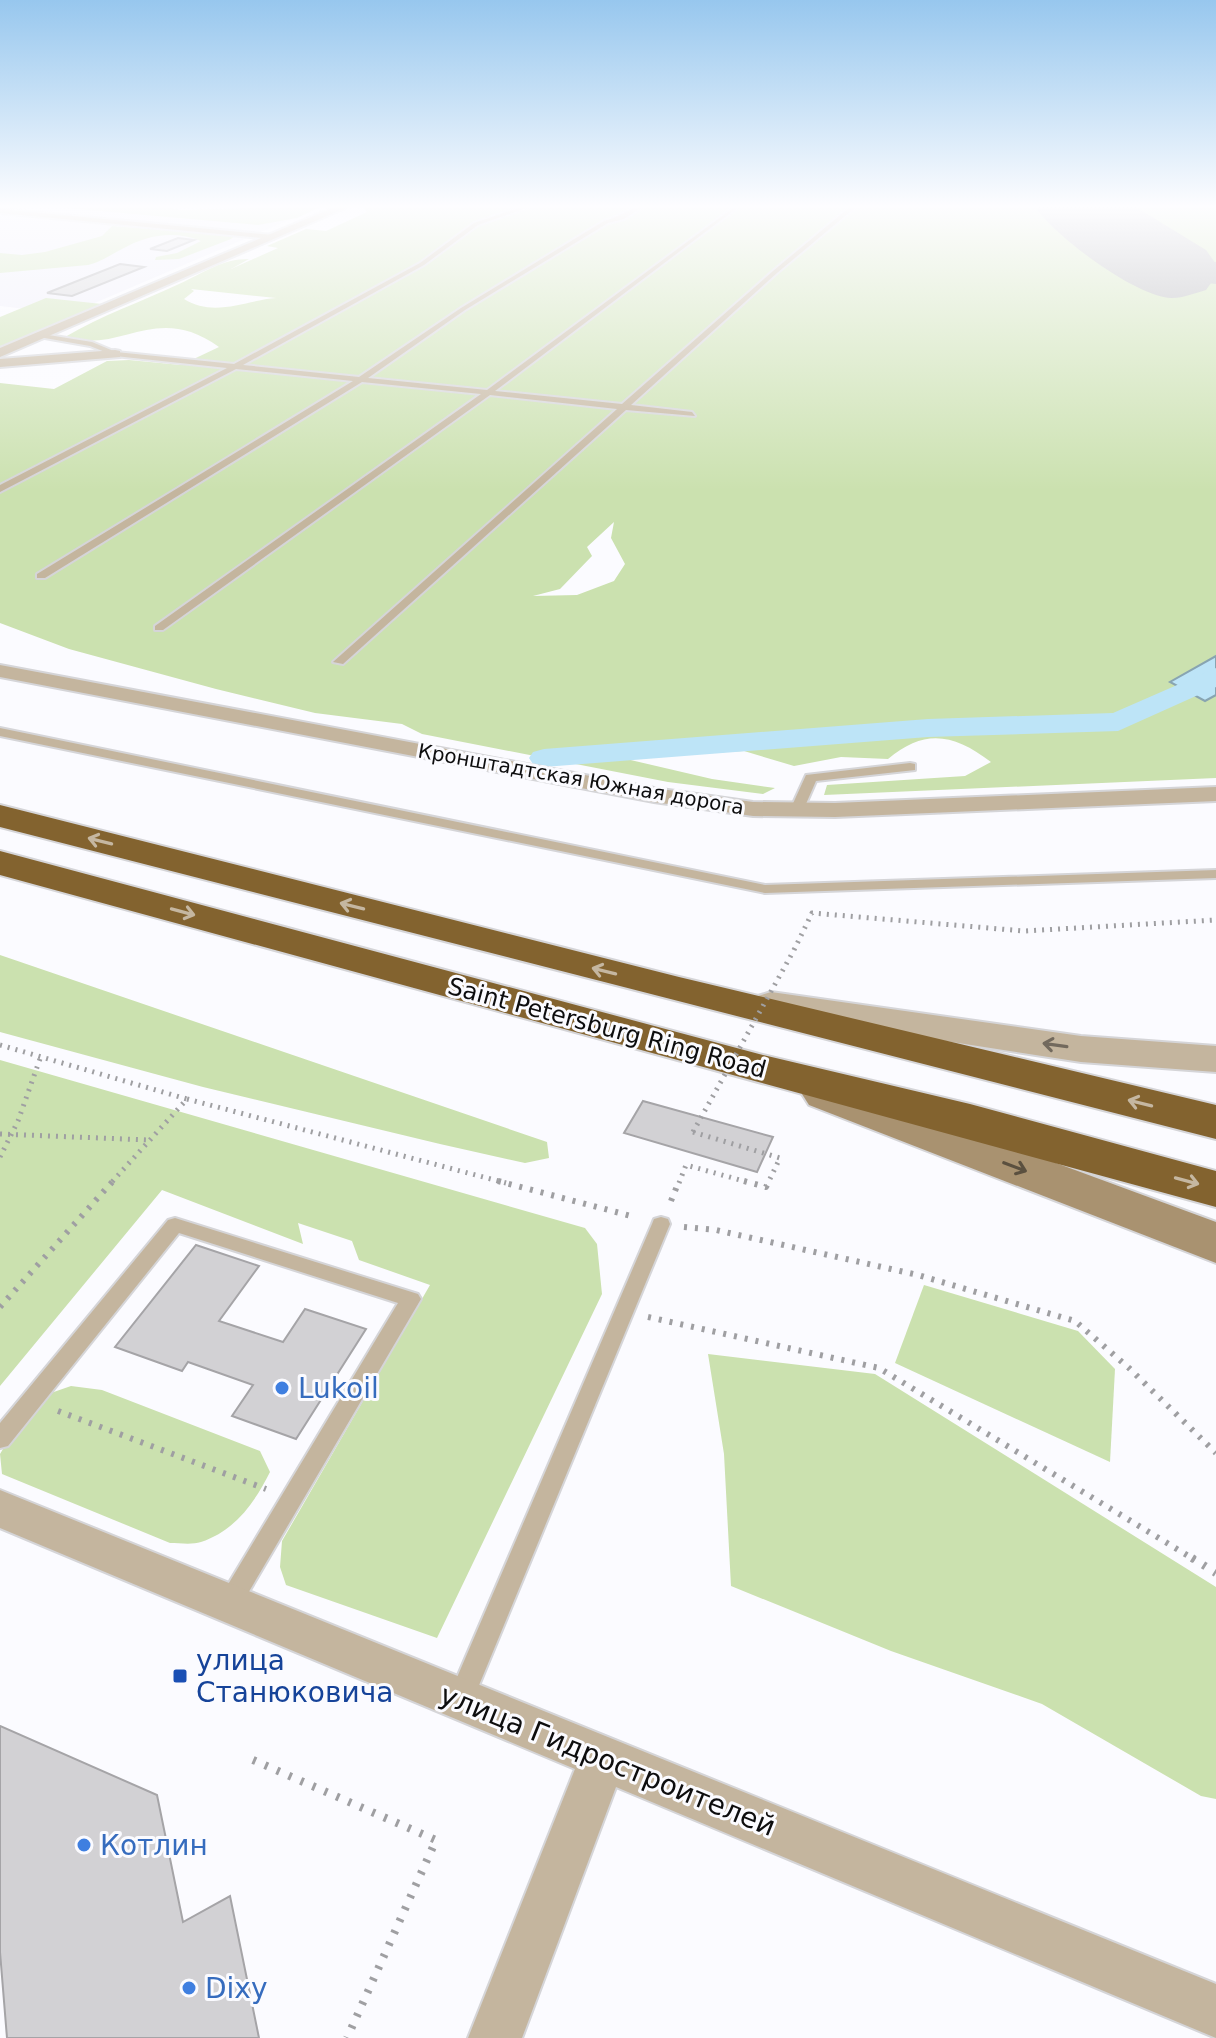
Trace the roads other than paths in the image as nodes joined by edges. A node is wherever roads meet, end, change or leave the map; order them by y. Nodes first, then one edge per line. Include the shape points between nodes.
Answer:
1 (120, 301) edge
2 (353, 301) edge
3 (478, 301) edge
4 (611, 301) edge
5 (742, 301) edge
6 (39, 335) junction
7 (0, 353) edge
8 (115, 354) junction
9 (0, 363) edge
10 (232, 366) junction
11 (360, 380) junction
12 (488, 393) junction
13 (624, 407) junction
14 (692, 414) dead end
15 (0, 489) edge
16 (41, 576) dead end
17 (159, 628) dead end
18 (339, 662) dead end
19 (0, 671) edge
20 (0, 732) edge
21 (910, 767) dead end
22 (1216, 794) edge
23 (797, 810) junction
24 (0, 816) edge
25 (0, 863) edge
26 (1216, 874) edge
27 (679, 990) junction
28 (1216, 1059) edge
29 (759, 1069) junction
30 (1216, 1122) edge
31 (1216, 1189) edge
32 (661, 1224) road end
33 (1216, 1243) edge
34 (0, 1439) edge
35 (0, 1509) edge
36 (229, 1604) junction
37 (461, 1700) junction
38 (603, 1758) junction
39 (1216, 2011) edge
40 (495, 2038) edge

1 - 6 street
2 - 10 lane
3 - 11 lane
4 - 12 lane
5 - 13 lane
6 - 7 street
6 - 8 lane via 92,344
8 - 9 street
8 - 10 lane
10 - 11 lane
10 - 15 lane
11 - 12 lane
11 - 16 lane
12 - 13 lane
12 - 17 lane
13 - 14 lane
13 - 18 lane
19 - 23 street, Кронштадтская Южная дорога via 654,795
20 - 26 lane via 765,889
21 - 23 lane via 811,778
22 - 23 street, Кронштадтская Южная дорога
27 -> 24 highway
25 -> 29 highway, Saint Petersburg Ring Road
28 -> 27 street via 1081,1049
30 -> 27 highway
29 -> 31 highway, Saint Petersburg Ring Road
29 -> 33 main road
32 - 37 lane
34 - 36 lane via 175,1225 411,1299
35 - 36 street, улица Гидростроителей
36 - 37 street, улица Гидростроителей
37 - 38 street, улица Гидростроителей
38 - 39 street, улица Гидростроителей
38 - 40 street

